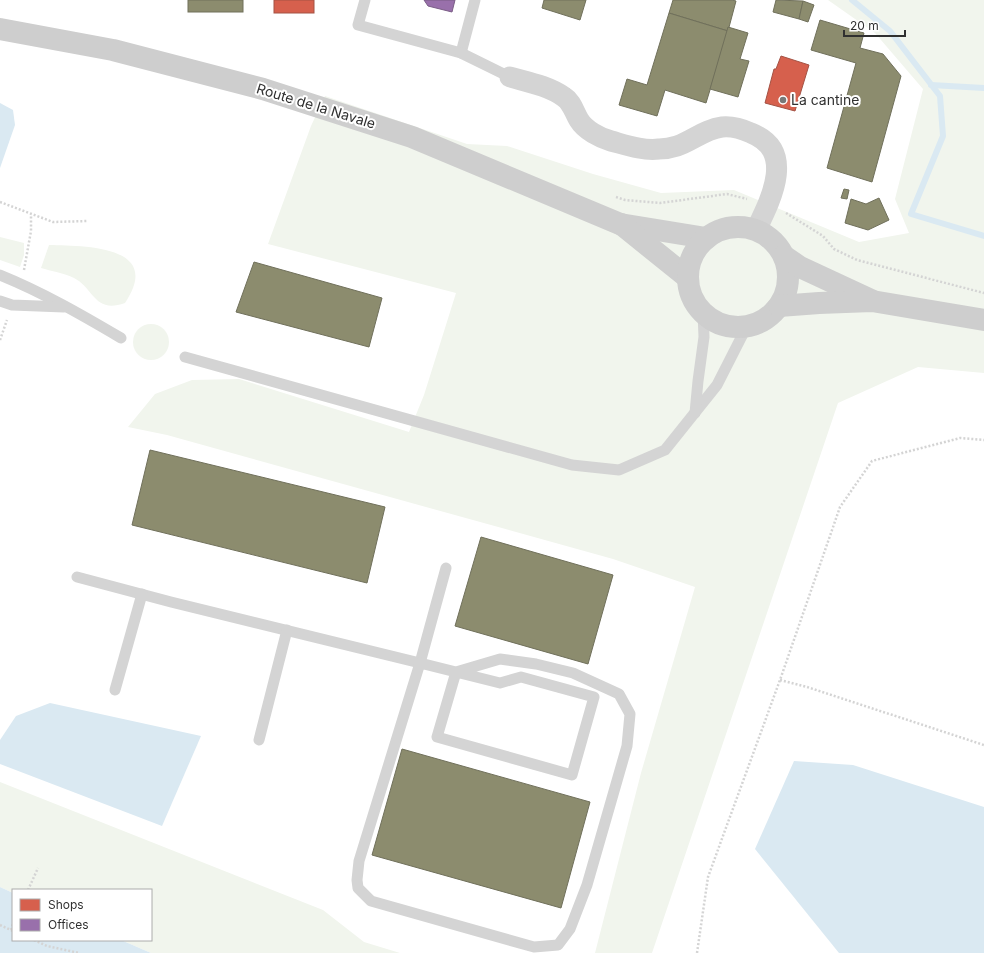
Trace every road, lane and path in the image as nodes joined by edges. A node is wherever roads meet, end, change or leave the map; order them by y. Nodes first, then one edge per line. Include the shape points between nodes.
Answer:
1 (365, 0) edge
2 (475, 0) edge
3 (0, 28) edge
4 (461, 53) junction
5 (510, 77) joint
6 (611, 196) dead end
7 (0, 202) edge
8 (768, 205) junction
9 (88, 221) dead end
10 (620, 224) junction
11 (756, 230) junction
12 (706, 238) junction
13 (784, 256) junction
14 (0, 275) edge
15 (688, 278) junction
16 (984, 293) edge
17 (0, 301) edge
18 (872, 301) junction
19 (779, 306) junction
20 (69, 307) junction
21 (703, 312) junction
22 (984, 320) edge
23 (747, 326) junction
24 (121, 338) dead end
25 (185, 357) dead end
26 (695, 413) junction
27 (984, 440) edge
28 (446, 568) dead end
29 (77, 577) dead end
30 (142, 594) junction
31 (287, 630) junction
32 (420, 663) junction
33 (456, 672) junction
34 (780, 680) junction
35 (115, 690) dead end
36 (259, 740) dead end
37 (984, 745) edge
38 (38, 868) dead end
39 (28, 889) edge
40 (0, 925) edge
41 (12, 930) edge
42 (36, 941) edge
43 (79, 953) edge
44 (697, 953) edge

1 - 4 lane via 358,25
2 - 4 lane
3 - 10 main road, Route de la Navale via 113,50 257,87 339,112 412,137
4 - 5 lane
5 - 8 street via 539,85 565,97 579,121 590,132 607,140 637,148 657,150 677,146 705,132 722,127 741,129 757,135 771,147 777,161 776,183
6 - 8 path via 660,203 727,194
7 - 9 path via 52,222
8 - 11 street
8 - 16 path via 788,214 822,236 834,249 856,260
10 - 12 main road, Route de la Navale
10 - 15 main road, Route de la Navale
11 - 12 main road via 729,227 716,231
11 - 13 main road via 772,240
12 - 15 main road via 691,259
13 - 18 main road via 800,267
13 - 19 main road via 788,268 788,281
14 - 20 lane
15 - 21 main road via 692,297
17 - 20 lane via 12,305
18 - 19 main road
18 - 22 main road
19 - 23 main road via 765,319
20 - 24 lane
21 - 23 main road via 726,326
21 - 26 lane via 704,337
23 - 26 lane via 717,385
25 - 26 lane via 572,465 619,470 665,450
27 - 34 path via 960,438 872,462 840,507
28 - 32 lane
29 - 30 lane
30 - 31 lane
30 - 35 lane
31 - 32 lane
31 - 36 lane
32 - 33 lane
32 - 33 lane via 359,861 358,888 371,901 456,926 534,947 558,945 570,929 587,885 627,746 630,714 619,694 573,673 536,664 500,659
33 - 33 lane via 500,683 521,677 594,697 572,775 437,736
34 - 37 path
34 - 44 path via 708,877
38 - 39 path
40 - 41 path
42 - 43 path

